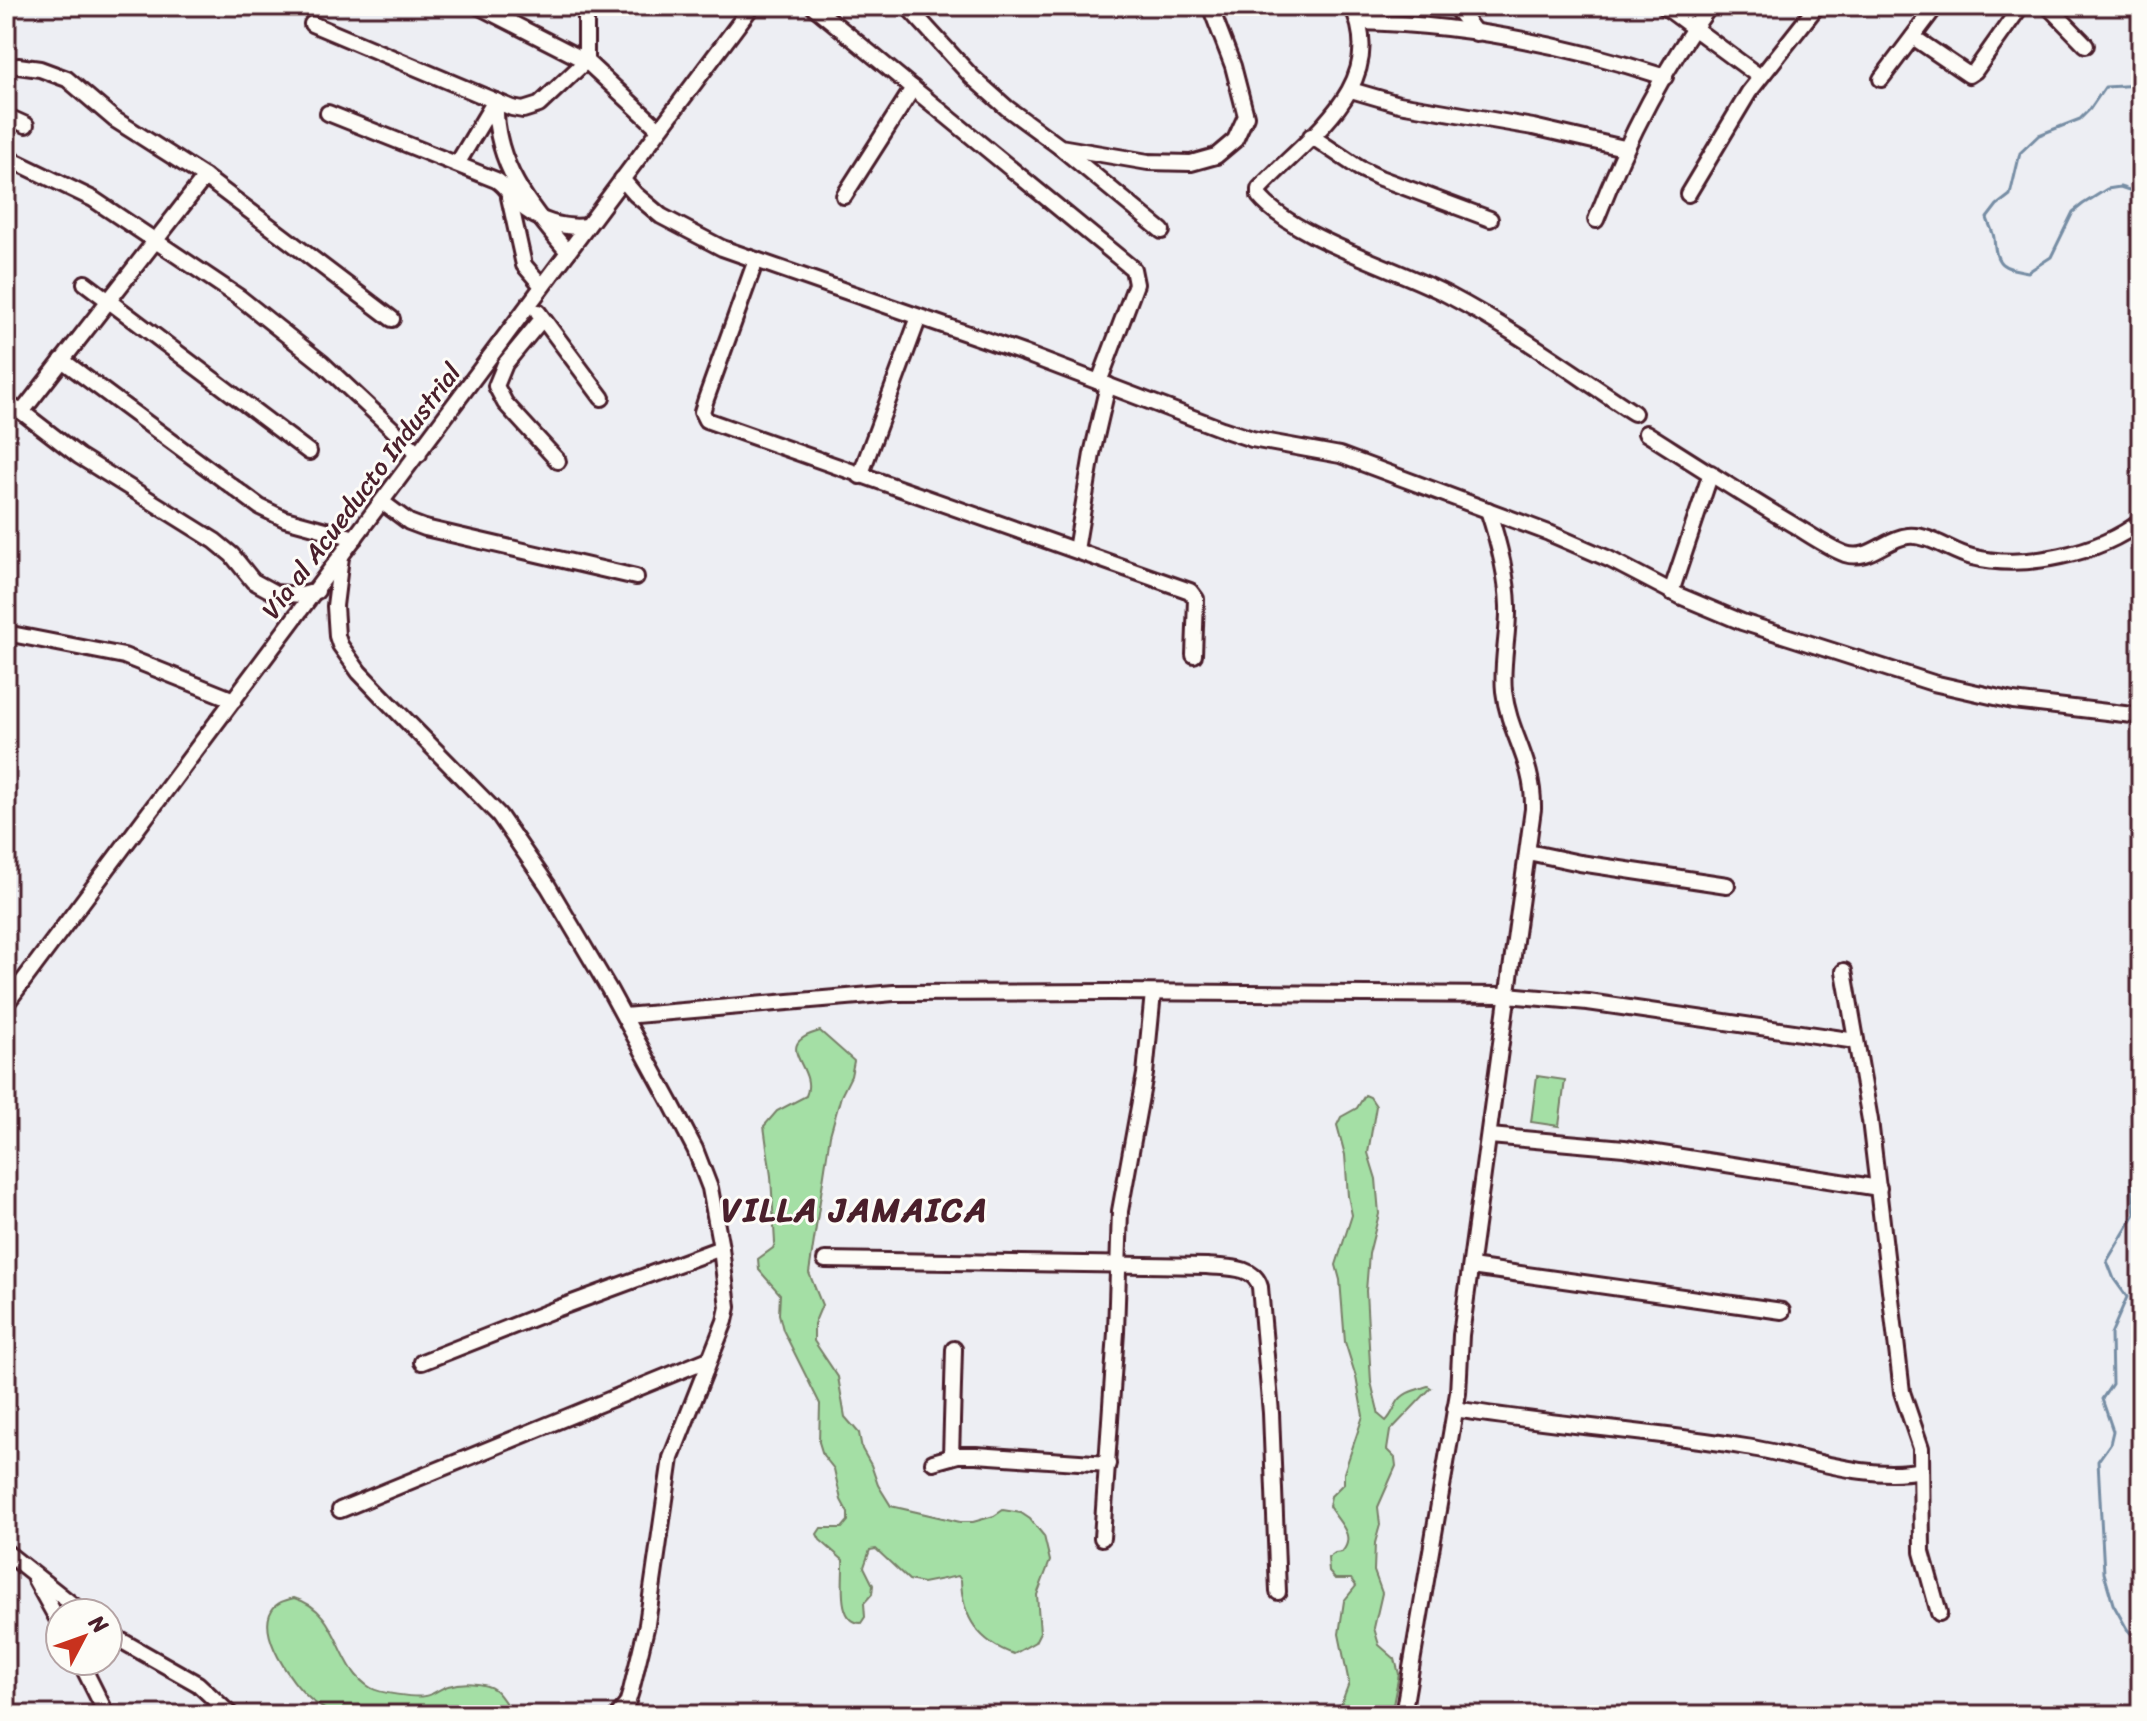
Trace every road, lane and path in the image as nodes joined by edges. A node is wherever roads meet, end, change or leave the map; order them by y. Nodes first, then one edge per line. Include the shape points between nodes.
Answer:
1 (478, 6) edge
2 (586, 6) edge
3 (752, 6) edge
4 (813, 6) edge
5 (907, 6) edge
6 (1210, 6) edge
7 (1352, 6) edge
8 (1454, 6) edge
9 (1664, 6) edge
10 (1710, 6) edge
11 (1817, 6) edge
12 (1936, 6) edge
13 (2021, 6) edge
14 (2048, 6) edge
15 (1359, 22) junction
16 (312, 24) dead end
17 (1693, 28) junction
18 (1476, 33) junction
19 (1913, 37) junction
20 (2086, 45) dead end
21 (586, 61) junction
22 (18, 66) dead end
23 (1665, 77) junction
24 (1760, 77) junction
25 (1881, 79) dead end
26 (913, 88) junction
27 (1351, 90) junction
28 (496, 101) junction
29 (328, 113) dead end
30 (6, 116) edge
31 (26, 125) dead end
32 (659, 129) junction
33 (1311, 136) junction
34 (1060, 147) junction
35 (1624, 148) junction
36 (6, 157) edge
37 (457, 164) junction
38 (506, 166) junction
39 (205, 177) junction
40 (622, 179) junction
41 (506, 187) junction
42 (1688, 194) dead end
43 (844, 196) dead end
44 (540, 217) junction
45 (1490, 219) dead end
46 (1596, 220) dead end
47 (587, 226) junction
48 (1162, 231) dead end
49 (156, 240) junction
50 (568, 252) junction
51 (756, 260) junction
52 (85, 283) dead end
53 (542, 286) junction
54 (108, 301) junction
55 (530, 303) junction
56 (919, 317) junction
57 (392, 319) dead end
58 (542, 319) junction
59 (62, 360) junction
60 (1103, 384) junction
61 (602, 398) dead end
62 (6, 404) edge
63 (22, 412) junction
64 (1634, 413) dead end
65 (1646, 433) dead end
66 (309, 452) dead end
67 (419, 454) junction
68 (558, 461) dead end
69 (1711, 473) junction
70 (860, 476) junction
71 (382, 502) junction
72 (1488, 510) junction
73 (2141, 521) edge
74 (355, 538) junction
75 (1076, 550) junction
76 (341, 557) junction
77 (636, 577) dead end
78 (317, 591) junction
79 (1671, 592) junction
80 (6, 633) edge
81 (1194, 655) dead end
82 (234, 700) junction
83 (2141, 716) edge
84 (1528, 852) junction
85 (1727, 885) dead end
86 (1844, 971) dead end
87 (1153, 993) junction
88 (1507, 995) junction
89 (6, 1004) edge
90 (624, 1016) junction
91 (1856, 1041) junction
92 (1490, 1136) junction
93 (1879, 1188) junction
94 (721, 1248) junction
95 (825, 1260) dead end
96 (1117, 1266) junction
97 (1471, 1267) junction
98 (1782, 1311) dead end
99 (954, 1349) dead end
100 (709, 1359) junction
101 (422, 1362) dead end
102 (1455, 1409) junction
103 (951, 1457) junction
104 (933, 1462) dead end
105 (1108, 1464) junction
106 (1921, 1470) junction
107 (340, 1510) dead end
108 (1102, 1538) dead end
109 (6, 1552) edge
110 (30, 1572) junction
111 (1278, 1592) dead end
112 (44, 1597) edge
113 (62, 1597) edge
114 (1939, 1613) dead end
115 (124, 1642) edge
116 (88, 1677) edge
117 (107, 1715) edge
118 (231, 1715) edge
119 (618, 1715) edge
120 (1403, 1715) edge

1 - 21 street
2 - 21 street
3 - 32 street, Vía al Acueducto Industrial
4 - 26 street
5 - 34 street via 972,77
6 - 34 street via 1246,116 1235,140 1216,156 1191,163 1148,162
7 - 15 street
8 - 18 street
9 - 17 street
10 - 17 street
11 - 24 street
12 - 19 street
13 - 19 street via 1969,75
14 - 20 street
15 - 18 street
15 - 27 street via 1363,49
16 - 28 street
17 - 23 street
17 - 24 street
18 - 23 street via 1589,54
19 - 25 street
21 - 28 street via 531,109
21 - 32 street
22 - 39 street via 67,79 114,119
23 - 35 street
24 - 42 street
26 - 43 street
26 - 60 street via 1133,269 1136,284
27 - 33 street
27 - 35 street
28 - 37 street
28 - 38 street via 496,132
29 - 37 street
30 - 31 street
32 - 40 street, Vía al Acueducto Industrial
33 - 45 street via 1369,173
33 - 64 street via 1259,189 1270,208 1325,240 1486,315
34 - 48 street
35 - 46 street
36 - 49 street via 93,199
37 - 41 street
38 - 41 street
38 - 44 street
39 - 49 street
39 - 57 street
40 - 47 street, Vía al Acueducto Industrial
40 - 51 street via 661,216
41 - 44 street via 520,206
41 - 53 street via 524,265
44 - 47 street via 563,226
44 - 50 street
47 - 50 street, Vía al Acueducto Industrial
49 - 54 street
49 - 67 street via 303,347
50 - 53 street, Vía al Acueducto Industrial
51 - 56 street
51 - 70 street via 702,416
52 - 54 street
53 - 55 street, Vía al Acueducto Industrial
54 - 59 street
54 - 66 street
55 - 58 street
55 - 67 street, Vía al Acueducto Industrial
56 - 60 street
56 - 70 street
58 - 61 street
58 - 68 street via 505,364 496,386
59 - 63 street
59 - 74 street via 260,507
60 - 72 street via 1252,439 1340,455
60 - 75 street
62 - 63 street
63 - 78 street via 79,456 215,541 253,581 275,593
65 - 69 street
67 - 71 street, Vía al Acueducto Industrial
69 - 73 street via 1850,555 1911,536 1973,557 2024,560 2097,546
69 - 79 street
70 - 75 street
71 - 74 street, Vía al Acueducto Industrial
71 - 77 street via 425,528
72 - 79 street via 1609,559
72 - 84 street via 1507,591 1504,690 1533,790
74 - 76 street, Vía al Acueducto Industrial
75 - 81 street via 1190,591 1196,599
76 - 78 street, Vía al Acueducto Industrial
76 - 90 street via 335,620 340,645 381,695 499,815 548,886
78 - 82 street, Vía al Acueducto Industrial
79 - 83 street via 1742,622 1959,691
80 - 82 street via 124,656
82 - 89 street, Vía al Acueducto Industrial
84 - 85 street
84 - 88 street
86 - 91 street
87 - 88 street
87 - 90 street via 894,993
87 - 96 street via 1145,1074 1123,1186
88 - 91 street via 1614,1005
88 - 92 street
90 - 94 street via 703,1169
91 - 93 street
92 - 93 street via 1624,1148
92 - 97 street
93 - 106 street via 1901,1383 1919,1437
94 - 100 street via 728,1307
94 - 101 street
95 - 96 street
96 - 105 street
96 - 111 street via 1234,1268 1259,1281
97 - 98 street
97 - 102 street
99 - 103 street
100 - 107 street
100 - 119 street via 671,1458 647,1624 627,1704
102 - 106 street via 1749,1447 1835,1466
102 - 120 street
103 - 104 street
103 - 105 street
105 - 108 street
106 - 114 street via 1922,1552
109 - 110 street
110 - 112 street
110 - 113 street
115 - 118 street via 198,1684
116 - 117 street

